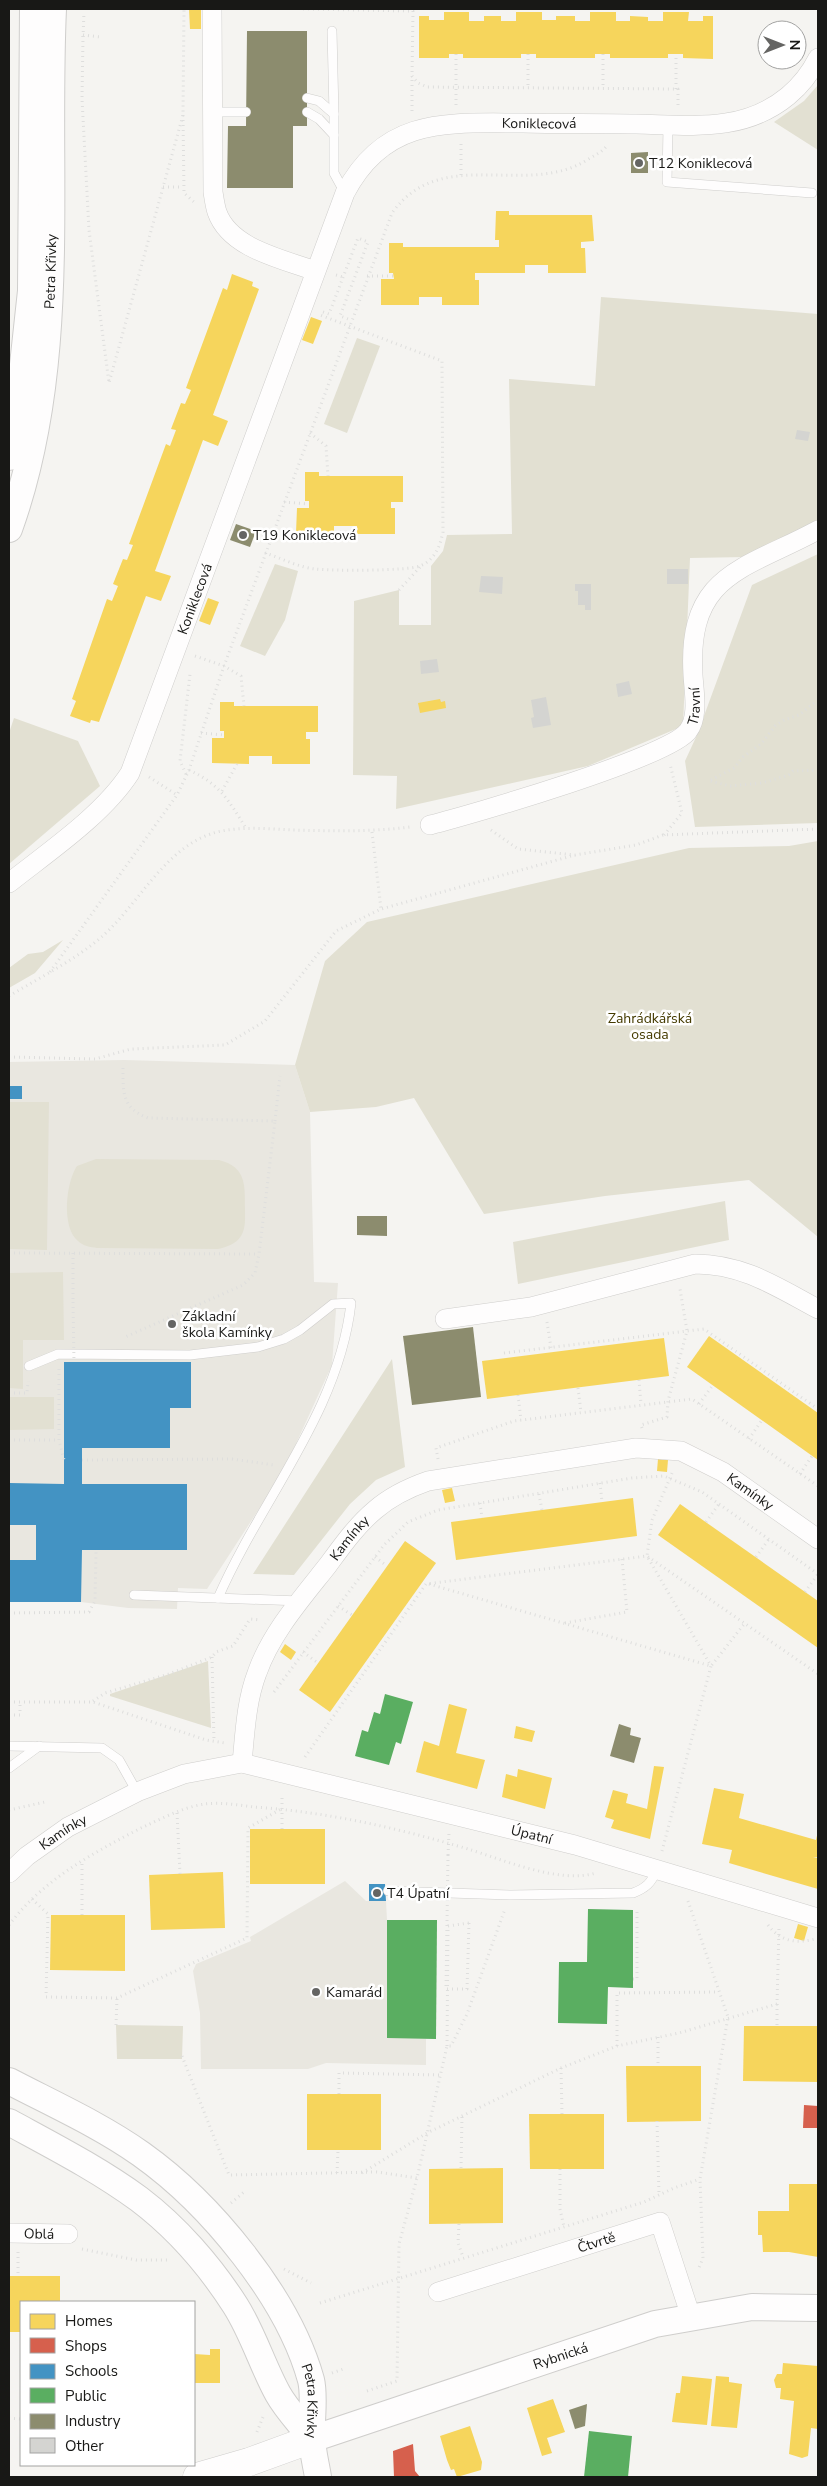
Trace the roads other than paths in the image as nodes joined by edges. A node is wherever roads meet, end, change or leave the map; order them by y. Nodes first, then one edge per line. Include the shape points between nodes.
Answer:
1 (32, 9) edge
2 (53, 9) edge
3 (212, 9) edge
4 (332, 31) dead end
5 (818, 58) edge
6 (307, 98) dead end
7 (212, 112) junction
8 (246, 112) dead end
9 (307, 112) dead end
10 (334, 114) junction
11 (673, 120) junction
12 (334, 134) junction
13 (346, 193) junction
14 (812, 193) dead end
15 (322, 272) junction
16 (14, 409) edge
17 (9, 457) edge
18 (9, 529) edge
19 (818, 530) edge
20 (430, 825) road end
21 (9, 884) edge
22 (818, 1308) edge
23 (445, 1319) dead end
24 (29, 1366) road end
25 (818, 1539) edge
26 (134, 1595) dead end
27 (218, 1598) junction
28 (300, 1601) junction
29 (9, 1746) edge
30 (39, 1746) junction
31 (242, 1763) junction
32 (9, 1768) edge
33 (137, 1792) junction
34 (658, 1864) junction
35 (9, 1874) edge
36 (388, 1892) dead end
37 (818, 1918) edge
38 (9, 2080) edge
39 (9, 2122) edge
40 (68, 2234) dead end
41 (13, 2240) edge
42 (438, 2292) dead end
43 (818, 2308) edge
44 (691, 2317) junction
45 (312, 2439) junction
46 (196, 2477) edge
47 (318, 2477) edge

1 - 16 street, Petra Křivky via 31,291
2 - 18 street, Petra Křivky via 50,299 33,440
3 - 7 street
4 - 10 lane
5 - 11 street, Koniklecová via 797,89 765,112 732,124
6 - 10 lane via 319,101
7 - 8 lane
7 - 15 street via 213,192 222,222 249,246
9 - 12 lane
10 - 12 lane
11 - 13 street, Koniklecová via 638,124 461,123 424,127 404,134 372,155 359,169
11 - 14 lane via 667,182
12 - 13 lane via 334,173
13 - 15 street, Koniklecová
15 - 21 street, Koniklecová via 130,773 104,805
16 - 17 street, Petra Křivky
19 - 20 street, Travní via 745,565 722,580 710,595 700,611 694,631 694,720 680,739 666,747 470,815
22 - 23 street via 748,1272 717,1264 695,1264 531,1307
24 - 27 lane via 58,1354 190,1355 258,1346 284,1339 333,1304 351,1303 348,1329 333,1379 289,1467 236,1558
25 - 28 street, Kamínky via 723,1472 694,1456 681,1451 636,1448 428,1480 398,1492 355,1529
26 - 27 lane
27 - 28 lane
28 - 31 street, Kamínky via 258,1671 249,1697
29 - 30 lane
30 - 32 lane
30 - 33 lane via 102,1748 119,1760
31 - 33 street, Kamínky via 184,1774
31 - 34 street, Úpatní
33 - 35 street, Kamínky via 68,1827 27,1856
34 - 36 lane via 650,1883 633,1893 510,1895
34 - 37 street, Úpatní
38 - 45 street, Petra Křivky via 146,2158 190,2195 237,2247 265,2283 306,2366 311,2381
39 - 45 street, Petra Křivky via 119,2185 173,2229 214,2276 234,2305 278,2394
40 - 41 street, Oblá
42 - 44 street, Čtvrtě via 660,2222
43 - 44 street, Rybnická via 752,2307
44 - 45 street, Rybnická via 655,2324
45 - 46 highway
45 - 47 street

